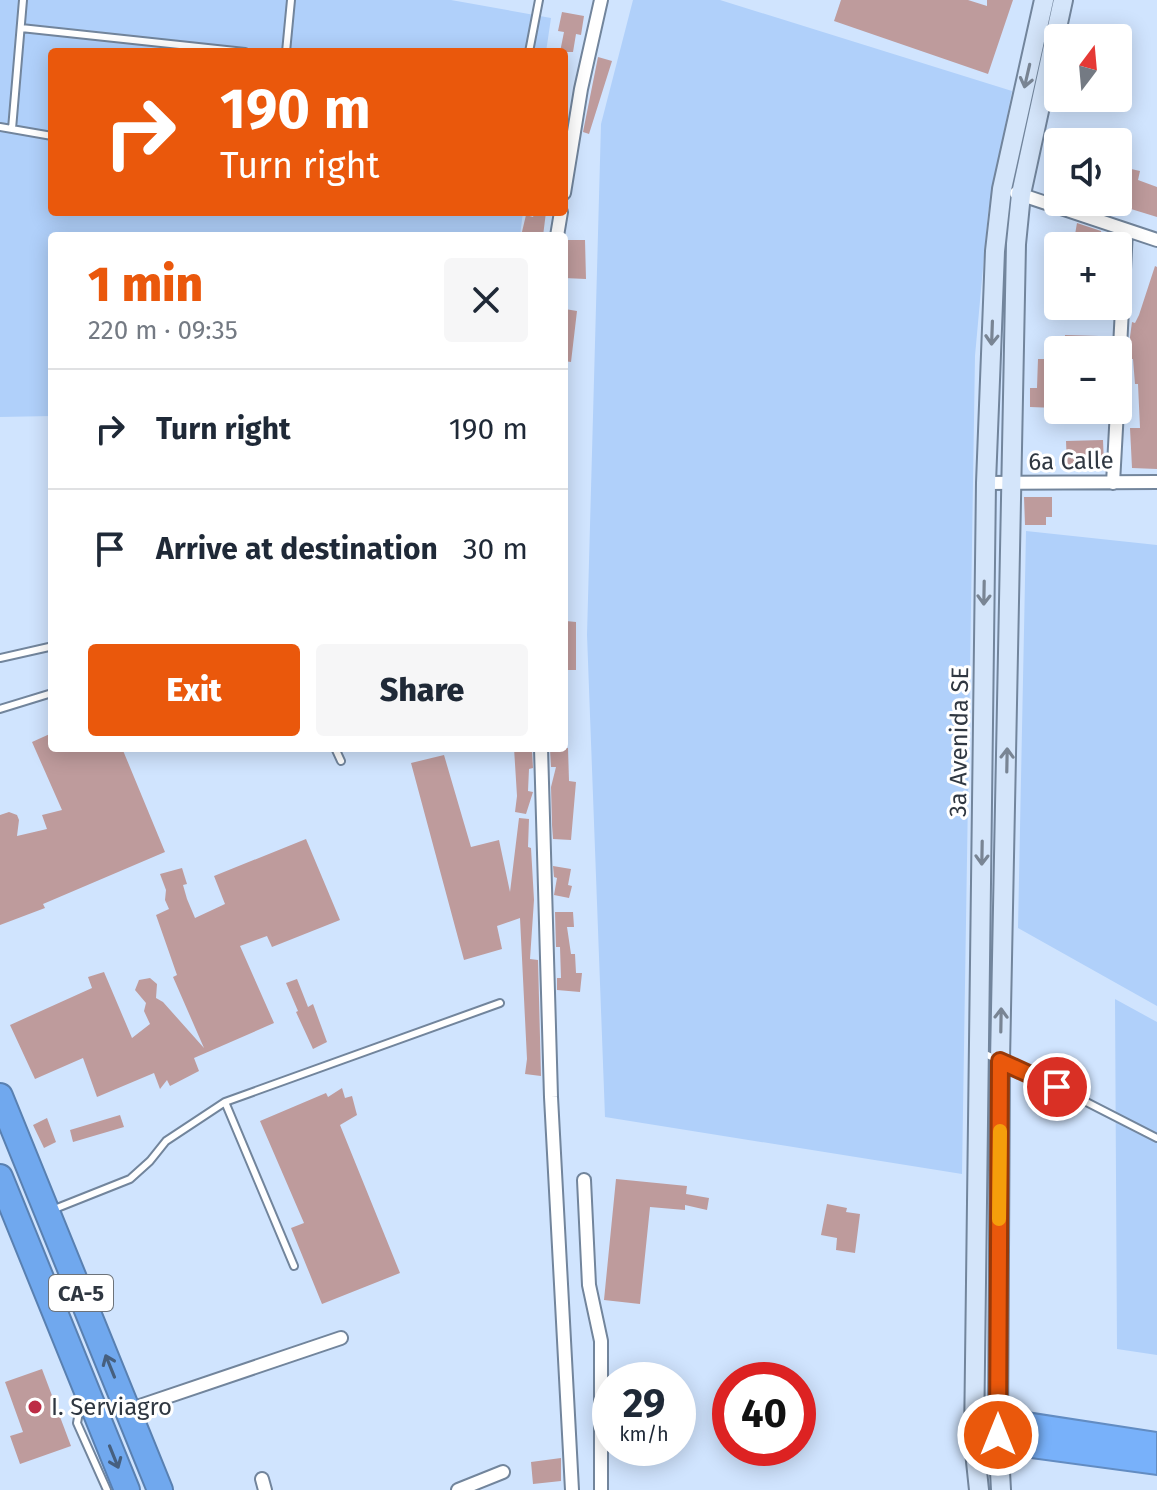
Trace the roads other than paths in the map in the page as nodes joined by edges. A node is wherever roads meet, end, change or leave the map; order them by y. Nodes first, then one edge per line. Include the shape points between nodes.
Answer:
1 (23, 0) edge
2 (291, 0) edge
3 (539, 0) edge
4 (601, 0) edge
5 (1044, 0) edge
6 (1063, 0) edge
7 (21, 28) junction
8 (208, 48) edge
9 (286, 48) edge
10 (530, 48) edge
11 (0, 127) edge
12 (12, 129) junction
13 (48, 135) edge
14 (568, 169) edge
15 (1002, 189) junction
16 (1021, 194) junction
17 (1126, 230) junction
18 (1157, 240) edge
19 (1121, 336) edge
20 (1116, 424) edge
21 (1157, 482) edge
22 (986, 483) junction
23 (1113, 483) junction
24 (1012, 484) junction
25 (48, 647) edge
26 (0, 658) edge
27 (48, 694) edge
28 (0, 709) edge
29 (337, 752) edge
30 (541, 752) edge
31 (341, 761) dead end
32 (500, 1003) dead end
33 (979, 1051) junction
34 (1000, 1061) junction
35 (0, 1096) edge
36 (225, 1102) junction
37 (1157, 1138) edge
38 (0, 1177) edge
39 (584, 1180) dead end
40 (48, 1211) junction
41 (19, 1224) junction
42 (294, 1266) dead end
43 (341, 1338) dead end
44 (90, 1399) junction
45 (128, 1410) junction
46 (503, 1472) dead end
47 (107, 1490) edge
48 (127, 1490) edge
49 (160, 1490) edge
50 (458, 1490) edge
51 (572, 1490) edge
52 (601, 1490) edge
53 (979, 1490) edge
54 (1001, 1490) edge

1 - 7 lane
2 - 9 lane
3 - 10 lane
4 - 14 street
5 -> 15 street, 3a Avenida SE
6 - 16 street
7 - 8 lane
7 - 12 lane
11 - 12 lane
12 - 13 lane
15 - 16 street
15 -> 22 street, 3a Avenida SE
16 - 17 street
16 - 24 street
17 - 18 street
17 - 19 street
20 - 23 street
21 - 23 street, 6a Calle
22 - 24 street, 6a Calle
22 -> 33 street, 3a Avenida SE
23 - 24 street, 6a Calle
34 -> 24 street
25 - 26 lane
27 - 28 lane
29 - 31 lane
30 - 51 street via 551,1097
32 - 36 lane
33 - 34 lane
33 - 53 street, 3a Avenida SE via 974,1442
34 - 37 lane
34 - 54 street
35 - 40 highway, CA-5
36 - 40 lane via 166,1141 130,1179
36 - 42 lane
38 - 41 highway, CA-5
39 - 52 street via 589,1285 601,1341
40 - 41 highway
45 -> 40 highway, CA-5
41 - 44 highway, CA-5
43 - 45 street
44 - 47 lane via 77,1423
44 -> 48 highway, CA-5
45 - 49 highway, CA-5
46 - 50 street

